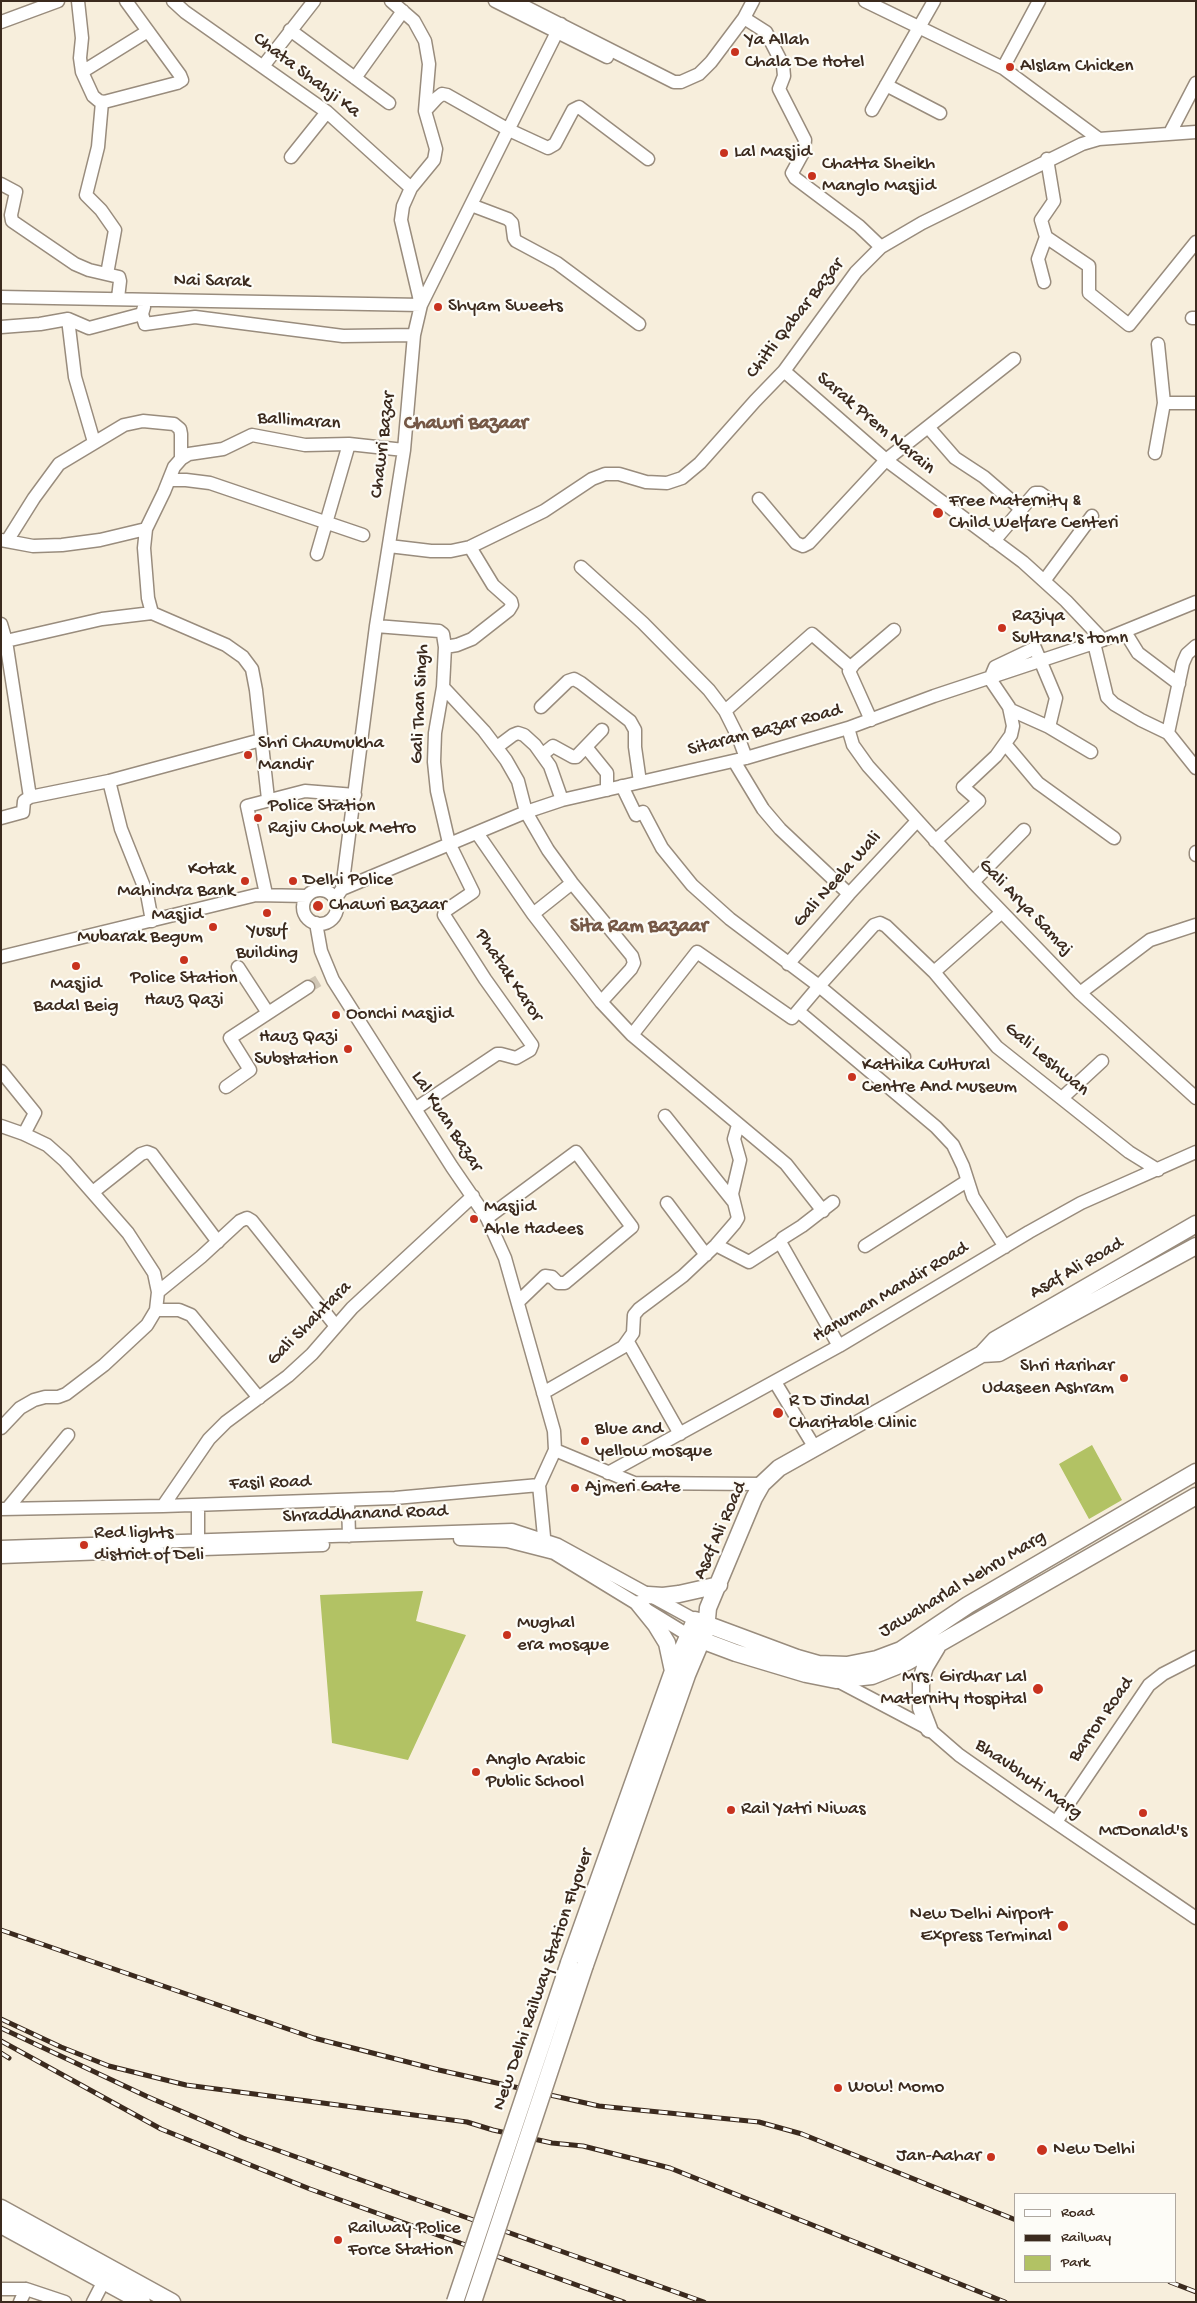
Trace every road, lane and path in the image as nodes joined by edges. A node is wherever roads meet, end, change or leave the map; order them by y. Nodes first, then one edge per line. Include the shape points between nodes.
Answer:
1 (58, 1) edge
2 (78, 1) edge
3 (126, 1) edge
4 (173, 1) edge
5 (314, 1) edge
6 (391, 1) edge
7 (495, 1) edge
8 (514, 1) edge
9 (753, 1) edge
10 (865, 1) edge
11 (934, 1) edge
12 (1039, 1) edge
13 (31, 5) edge
14 (403, 11) junction
15 (744, 18) junction
16 (1, 22) edge
17 (920, 27) junction
18 (560, 28) junction
19 (290, 30) junction
20 (148, 31) junction
21 (264, 65) junction
22 (1003, 68) junction
23 (82, 72) junction
24 (355, 78) junction
25 (1196, 83) edge
26 (886, 85) junction
27 (102, 102) junction
28 (389, 103) dead end
29 (872, 110) dead end
30 (425, 111) junction
31 (327, 112) junction
32 (940, 113) dead end
33 (509, 130) junction
34 (1170, 132) junction
35 (1196, 132) edge
36 (1098, 139) junction
37 (291, 157) dead end
38 (648, 159) dead end
39 (1048, 160) junction
40 (1, 184) edge
41 (411, 188) junction
42 (471, 205) junction
43 (1046, 237) junction
44 (1196, 242) edge
45 (881, 247) junction
46 (107, 274) junction
47 (1044, 282) dead end
48 (1, 297) edge
49 (118, 298) junction
50 (147, 299) junction
51 (421, 305) junction
52 (142, 314) junction
53 (68, 319) junction
54 (640, 324) dead end
55 (1, 327) edge
56 (414, 336) junction
57 (1158, 344) dead end
58 (1014, 359) dead end
59 (784, 371) junction
60 (1164, 403) junction
61 (1196, 403) edge
62 (928, 427) junction
63 (94, 442) junction
64 (349, 444) junction
65 (404, 450) junction
66 (1155, 453) dead end
67 (181, 459) junction
68 (886, 460) junction
69 (169, 480) junction
70 (759, 499) dead end
71 (1050, 500) dead end
72 (1021, 509) junction
73 (1092, 516) dead end
74 (326, 523) junction
75 (146, 529) junction
76 (363, 535) dead end
77 (4, 540) edge
78 (994, 541) junction
79 (389, 546) junction
80 (470, 547) junction
81 (317, 554) dead end
82 (581, 567) dead end
83 (1044, 581) junction
84 (1196, 602) edge
85 (152, 613) junction
86 (1, 624) edge
87 (376, 626) junction
88 (894, 630) dead end
89 (1125, 632) junction
90 (6, 641) junction
91 (1098, 642) junction
92 (1196, 646) edge
93 (445, 647) junction
94 (1040, 660) junction
95 (850, 667) junction
96 (990, 679) junction
97 (1179, 684) junction
98 (443, 687) junction
99 (541, 707) dead end
100 (1011, 710) junction
101 (725, 711) junction
102 (871, 720) junction
103 (1049, 727) junction
104 (848, 728) junction
105 (602, 730) dead end
106 (1168, 733) junction
107 (260, 740) junction
108 (1006, 745) junction
109 (497, 747) junction
110 (586, 748) junction
111 (1091, 752) dead end
112 (543, 754) junction
113 (740, 760) junction
114 (1196, 768) edge
115 (108, 781) junction
116 (640, 782) junction
117 (622, 786) junction
118 (607, 790) junction
119 (355, 795) junction
120 (30, 797) junction
121 (268, 799) junction
122 (562, 800) junction
123 (526, 812) junction
124 (1, 818) edge
125 (917, 822) junction
126 (1024, 830) dead end
127 (477, 833) junction
128 (1114, 838) dead end
129 (935, 841) junction
130 (449, 843) junction
131 (973, 882) junction
132 (572, 883) junction
133 (266, 894) junction
134 (338, 894) junction
135 (849, 894) junction
136 (307, 896) junction
137 (1002, 912) junction
138 (533, 914) junction
139 (152, 921) junction
140 (316, 923) junction
141 (1196, 924) edge
142 (1, 957) edge
143 (788, 964) junction
144 (238, 967) dead end
145 (934, 972) junction
146 (819, 986) junction
147 (308, 988) tunnel mouth
148 (1080, 992) junction
149 (601, 1002) junction
150 (268, 1013) junction
151 (795, 1015) junction
152 (632, 1036) junction
153 (904, 1058) dead end
154 (1102, 1061) dead end
155 (1, 1071) edge
156 (226, 1087) dead end
157 (1062, 1098) junction
158 (1196, 1098) edge
159 (415, 1109) junction
160 (664, 1116) dead end
161 (738, 1125) junction
162 (1, 1126) edge
163 (24, 1134) junction
164 (1196, 1152) edge
165 (1158, 1170) junction
166 (967, 1181) junction
167 (93, 1192) junction
168 (472, 1196) junction
169 (733, 1202) junction
170 (834, 1202) dead end
171 (667, 1203) dead end
172 (822, 1211) junction
173 (487, 1218) junction
174 (1196, 1224) edge
175 (218, 1242) junction
176 (780, 1242) junction
177 (716, 1245) junction
178 (865, 1246) dead end
179 (1196, 1246) edge
180 (1005, 1247) junction
181 (706, 1255) junction
182 (158, 1292) junction
183 (518, 1302) junction
184 (156, 1310) junction
185 (335, 1325) junction
186 (628, 1342) junction
187 (839, 1346) junction
188 (982, 1354) junction
189 (775, 1382) junction
190 (543, 1392) junction
191 (259, 1398) junction
192 (1, 1428) edge
193 (680, 1434) junction
194 (68, 1436) dead end
195 (815, 1448) junction
196 (555, 1450) junction
197 (1196, 1472) edge
198 (608, 1474) junction
199 (762, 1484) junction
200 (539, 1486) junction
201 (1196, 1496) edge
202 (348, 1500) junction
203 (198, 1505) junction
204 (163, 1506) junction
205 (4, 1509) edge
206 (349, 1536) junction
207 (198, 1541) junction
208 (545, 1546) junction
209 (1, 1547) edge
210 (1, 1558) edge
211 (719, 1585) junction
212 (643, 1600) junction
213 (698, 1630) junction
214 (940, 1643) junction
215 (736, 1653) junction
216 (1196, 1657) edge
217 (680, 1673) junction
218 (836, 1680) junction
219 (929, 1729) junction
220 (1056, 1822) junction
221 (1196, 1918) edge
222 (577, 1964) junction
223 (1, 2208) edge
224 (1, 2225) edge
225 (51, 2244) junction
226 (108, 2274) junction
227 (1, 2289) edge
228 (26, 2289) junction
229 (60, 2301) edge
230 (20, 2302) edge
231 (92, 2302) edge
232 (142, 2302) edge
233 (172, 2302) edge
234 (455, 2302) edge
235 (473, 2302) edge

1 - 13 street
2 - 23 street
3 - 20 street
4 - 21 street, Chata Shahji Ka
5 - 19 street
6 - 14 street
7 - 18 street
8 - 18 street
9 - 15 street
10 - 17 street
11 - 17 street
12 - 22 street
13 - 16 street
14 - 24 street
14 - 30 street via 414,21 425,41 428,64
15 - 18 street via 691,86 679,90
15 - 45 street via 766,32 783,65 779,89 805,140 804,151 792,173
17 - 22 street
17 - 26 street
18 - 33 street, Chawri Bazar
19 - 21 street
19 - 24 street
20 - 23 street
20 - 27 street via 182,80
21 - 31 street, Chata Shahji Ka
22 - 36 street
23 - 27 street via 93,96
24 - 28 street
25 - 34 street
26 - 29 street
26 - 32 street
27 - 46 street via 98,147 86,195 115,230
30 - 33 street via 442,94 447,95
30 - 41 street via 436,149 434,160
31 - 37 street
31 - 41 street, Chata Shahji Ka
33 - 38 street via 548,148 555,144 574,110 579,107
33 - 42 street, Chawri Bazar
34 - 35 street, Chitli Qabar Bazar
34 - 36 street, Chitli Qabar Bazar via 1139,138
36 - 39 street, Chitli Qabar Bazar
39 - 43 street via 1054,201 1041,220
39 - 45 street, Chitli Qabar Bazar
40 - 46 street via 16,192 11,215 16,224 74,264
41 - 51 street via 401,220
42 - 51 street, Chawri Bazar
42 - 54 street via 508,219 516,240 570,271
43 - 44 street via 1089,266 1089,293 1129,324
43 - 47 street via 1038,259
45 - 59 street, Chitli Qabar Bazar via 856,272
46 - 49 street via 120,279
48 - 49 street, Nai Sarak
49 - 50 street, Nai Sarak
50 - 51 street, Nai Sarak
50 - 52 street
51 - 56 street, Chawri Bazar
52 - 53 street via 90,328
52 - 56 street via 145,324 195,317 343,336
53 - 55 street
53 - 63 street via 75,377
56 - 65 street, Chawri Bazar
57 - 60 street
58 - 62 street
59 - 68 street, Sarak Prem Narain
59 - 80 street, Chitli Qabar Bazar via 700,463 682,478 667,483 646,482 619,474 605,474 544,511
60 - 61 street
60 - 66 street
62 - 68 street
62 - 72 street via 955,458 984,477
63 - 67 street via 135,421 167,422 180,429
63 - 77 street via 59,464
64 - 65 street, Ballimaran
64 - 67 street, Ballimaran via 306,445 252,435 223,449 189,454
64 - 74 street
65 - 79 street, Chawri Bazar
67 - 69 street
68 - 70 street via 803,546 796,543
68 - 78 street, Sarak Prem Narain
69 - 74 street via 210,484
69 - 75 street
71 - 72 street via 1037,492
72 - 78 street
73 - 83 street
74 - 76 street
74 - 81 street
75 - 77 street via 62,545 33,546
75 - 85 street via 145,564
78 - 83 street, Sarak Prem Narain
79 - 80 street, Chitli Qabar Bazar via 431,552
79 - 87 street, Chawri Bazar
80 - 93 street via 493,585 512,605 472,639
82 - 101 street via 694,673
83 - 91 street, Sarak Prem Narain via 1066,601
84 - 89 street, Sitaram Bazar Road
85 - 90 street via 102,619
85 - 107 street via 226,644 243,657 252,669
86 - 90 street
87 - 93 street, Gali Than Singh via 439,631 443,634
87 - 119 street, Chawri Bazar
88 - 95 street
89 - 91 street, Sitaram Bazar Road
89 - 97 street via 1138,653
90 - 120 street
91 - 94 street, Sitaram Bazar Road
91 - 106 street via 1106,697
92 - 97 street via 1187,654
93 - 98 street, Gali Than Singh
94 - 96 street, Sitaram Bazar Road
94 - 103 street via 1056,698
95 - 101 street via 812,634
95 - 102 street via 849,674
96 - 100 street
96 - 102 street, Sitaram Bazar Road
97 - 106 street
98 - 109 street
98 - 130 street, Gali Than Singh via 434,733 434,762
99 - 116 street via 568,681 574,679 581,683 630,721 636,730
100 - 103 street
100 - 108 street via 1013,726
101 - 113 street via 739,738
102 - 104 street, Sitaram Bazar Road
103 - 111 street
104 - 113 street, Sitaram Bazar Road
104 - 125 street, Gali Arya Samaj via 853,745 868,766
105 - 110 street
106 - 114 street
107 - 115 street
107 - 121 street
108 - 128 street via 1038,783
108 - 129 street via 964,787 979,801
109 - 112 street via 518,733
109 - 123 street via 518,781
110 - 112 street via 573,757 553,746
110 - 118 street via 608,773
112 - 122 street
113 - 116 street, Sitaram Bazar Road
113 - 135 street via 763,809
115 - 120 street
115 - 139 street via 121,829 147,894
116 - 117 street, Sitaram Bazar Road
117 - 118 street, Sitaram Bazar Road
117 - 143 street via 636,815 643,812 662,848 692,885
118 - 122 street, Sitaram Bazar Road
119 - 121 street via 305,791
119 - 134 street, Chawri Bazar
120 - 124 street via 24,801 23,812
121 - 133 street via 249,804 247,809
122 - 123 street, Sitaram Bazar Road
123 - 127 street, Sitaram Bazar Road
123 - 132 street
125 - 129 street, Gali Arya Samaj
125 - 135 street, Gali Neela Wali
126 - 131 street
127 - 130 street, Sitaram Bazar Road
127 - 138 street
129 - 131 street, Gali Arya Samaj
130 - 134 street, Sitaram Bazar Road
130 - 159 street, Phatak Karor via 473,892 445,911 444,915 532,1048 516,1058 497,1054
131 - 137 street, Gali Arya Samaj
132 - 138 street
132 - 149 street via 634,962
133 - 136 street
133 - 139 street
134 - 136 street via 331,895 323,890
134 - 140 street via 332,919
135 - 143 street, Gali Neela Wali
136 - 140 street via 304,912 310,921
137 - 145 street
137 - 148 street, Gali Arya Samaj
138 - 149 street
139 - 142 street
140 - 159 street, Lal Kuan Bazar via 326,976
141 - 148 street via 1150,940
143 - 146 street
144 - 150 street
145 - 146 street, Gali Leshwan via 880,923 874,925
145 - 157 street, Gali Leshwan via 997,1047
146 - 151 street
146 - 153 street
147 - 150 street
148 - 158 street, Gali Arya Samaj
149 - 152 street
150 - 156 street via 230,1038 250,1070
151 - 152 street via 697,952
151 - 166 street via 936,1127 953,1145
152 - 161 street
154 - 157 street
155 - 163 street via 35,1113
157 - 165 street, Gali Leshwan via 1128,1152
159 - 168 street, Lal Kuan Bazar
160 - 169 street
161 - 169 street via 734,1139 740,1160
161 - 172 street via 786,1164
162 - 163 street
163 - 167 street via 47,1145
164 - 165 street, Hanuman Mandir Road
165 - 180 street, Hanuman Mandir Road via 1081,1203
166 - 178 street
166 - 180 street via 981,1212
167 - 175 street via 147,1152 152,1154
167 - 182 street via 128,1232 154,1273
168 - 173 street, Lal Kuan Bazar
168 - 185 street, Gali Shahtara
169 - 177 street via 738,1218
170 - 172 street
171 - 181 street
172 - 176 street
173 - 183 street, Lal Kuan Bazar via 505,1258
173 - 183 street via 576,1152 632,1227 565,1284 545,1276
174 - 188 main road, Asaf Ali Road via 996,1340
175 - 182 street
175 - 185 street via 240,1221 246,1218 252,1221
176 - 177 street via 749,1262
176 - 187 street
177 - 181 street
179 - 188 main road, Asaf Ali Road via 999,1353
180 - 187 street, Hanuman Mandir Road
181 - 186 street via 639,1310 634,1316 633,1333
182 - 184 street
183 - 190 street, Lal Kuan Bazar
184 - 191 street via 180,1310 191,1314
184 - 192 street via 147,1325 66,1394 34,1400 20,1408
185 - 191 street, Gali Shahtara via 312,1354
186 - 190 street
186 - 193 street
187 - 189 street, Hanuman Mandir Road
188 - 195 main road, Asaf Ali Road
189 - 193 street, Hanuman Mandir Road
189 - 195 street
190 - 196 street, Lal Kuan Bazar via 554,1431
191 - 204 street, Gali Shahtara via 209,1439
193 - 198 street, Hanuman Mandir Road
194 - 205 street
195 - 199 main road, Asaf Ali Road via 779,1468
196 - 198 street
196 - 200 street
197 - 213 main road, Jawaharlal Nehru Marg via 968,1604 901,1650 877,1659 818,1664
198 - 199 street via 634,1483
199 - 211 main road, Asaf Ali Road
200 - 202 street, Fasil Road
200 - 208 street
201 - 214 main road, Jawaharlal Nehru Marg
202 - 203 street, Fasil Road
202 - 206 street
203 - 204 street, Fasil Road
203 - 207 street
204 - 205 street, Fasil Road
206 - 207 street, Shraddhanand Road
206 - 208 street, Shraddhanand Road via 512,1530 527,1533
207 - 209 street, Shraddhanand Road
208 - 210 street, Shraddhanand Road via 455,1539
208 - 212 street, Shraddhanand Road via 558,1545
211 - 212 main road
211 - 213 main road, Asaf Ali Road
212 - 213 street, Shraddhanand Road
212 - 217 main road
213 - 215 main road, Jawaharlal Nehru Marg
213 - 217 main road, New Delhi Railway Station Flyover
214 - 218 main road, Jawaharlal Nehru Marg via 881,1674
214 - 219 main road via 921,1680 921,1708
215 - 217 main road via 720,1652
215 - 218 main road, Jawaharlal Nehru Marg
216 - 220 street, Barron Road via 1149,1685
217 - 222 main road, New Delhi Railway Station Flyover
218 - 219 street, Bhavbhuti Marg
219 - 220 street, Bhavbhuti Marg
220 - 221 street, Bhavbhuti Marg
222 - 234 main road, New Delhi Railway Station Flyover, bridge
222 - 235 main road, New Delhi Railway Station Flyover, bridge
223 - 225 main road
224 - 225 main road
225 - 226 main road
226 - 231 street
226 - 232 main road
226 - 233 main road
227 - 228 street
228 - 229 street
228 - 230 street

